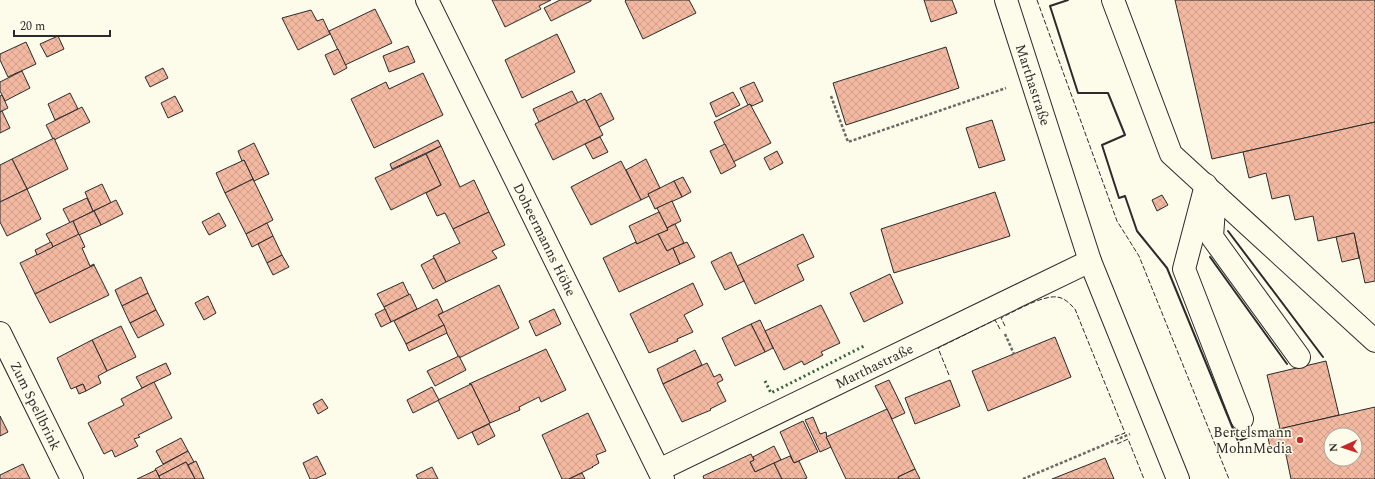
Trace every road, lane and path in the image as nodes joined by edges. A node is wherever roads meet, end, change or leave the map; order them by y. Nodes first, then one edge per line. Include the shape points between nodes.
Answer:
1 (427, 0) edge
2 (1006, 0) edge
3 (1112, 0) edge
4 (1031, 80) junction
5 (832, 96) dead end
6 (1210, 190) junction
7 (1090, 261) junction
8 (0, 333) edge
9 (1375, 341) edge
10 (1299, 357) dead end
11 (1242, 419) dead end
12 (1155, 423) junction
13 (661, 474) edge
14 (72, 479) edge
15 (1023, 479) edge
16 (1178, 479) edge

1 - 13 street, Doheermanns Höhe
2 - 4 street, Marthastraße
3 - 6 street via 1171,154
4 - 5 path via 848,142
4 - 7 street, Marthastraße
6 - 9 street
6 - 10 street via 1212,238
6 - 11 street via 1184,269
7 - 12 street, Marthastraße
7 - 13 street, Marthastraße
8 - 14 street, Zum Spellbrink
12 - 15 path
12 - 16 street, Marthastraße

